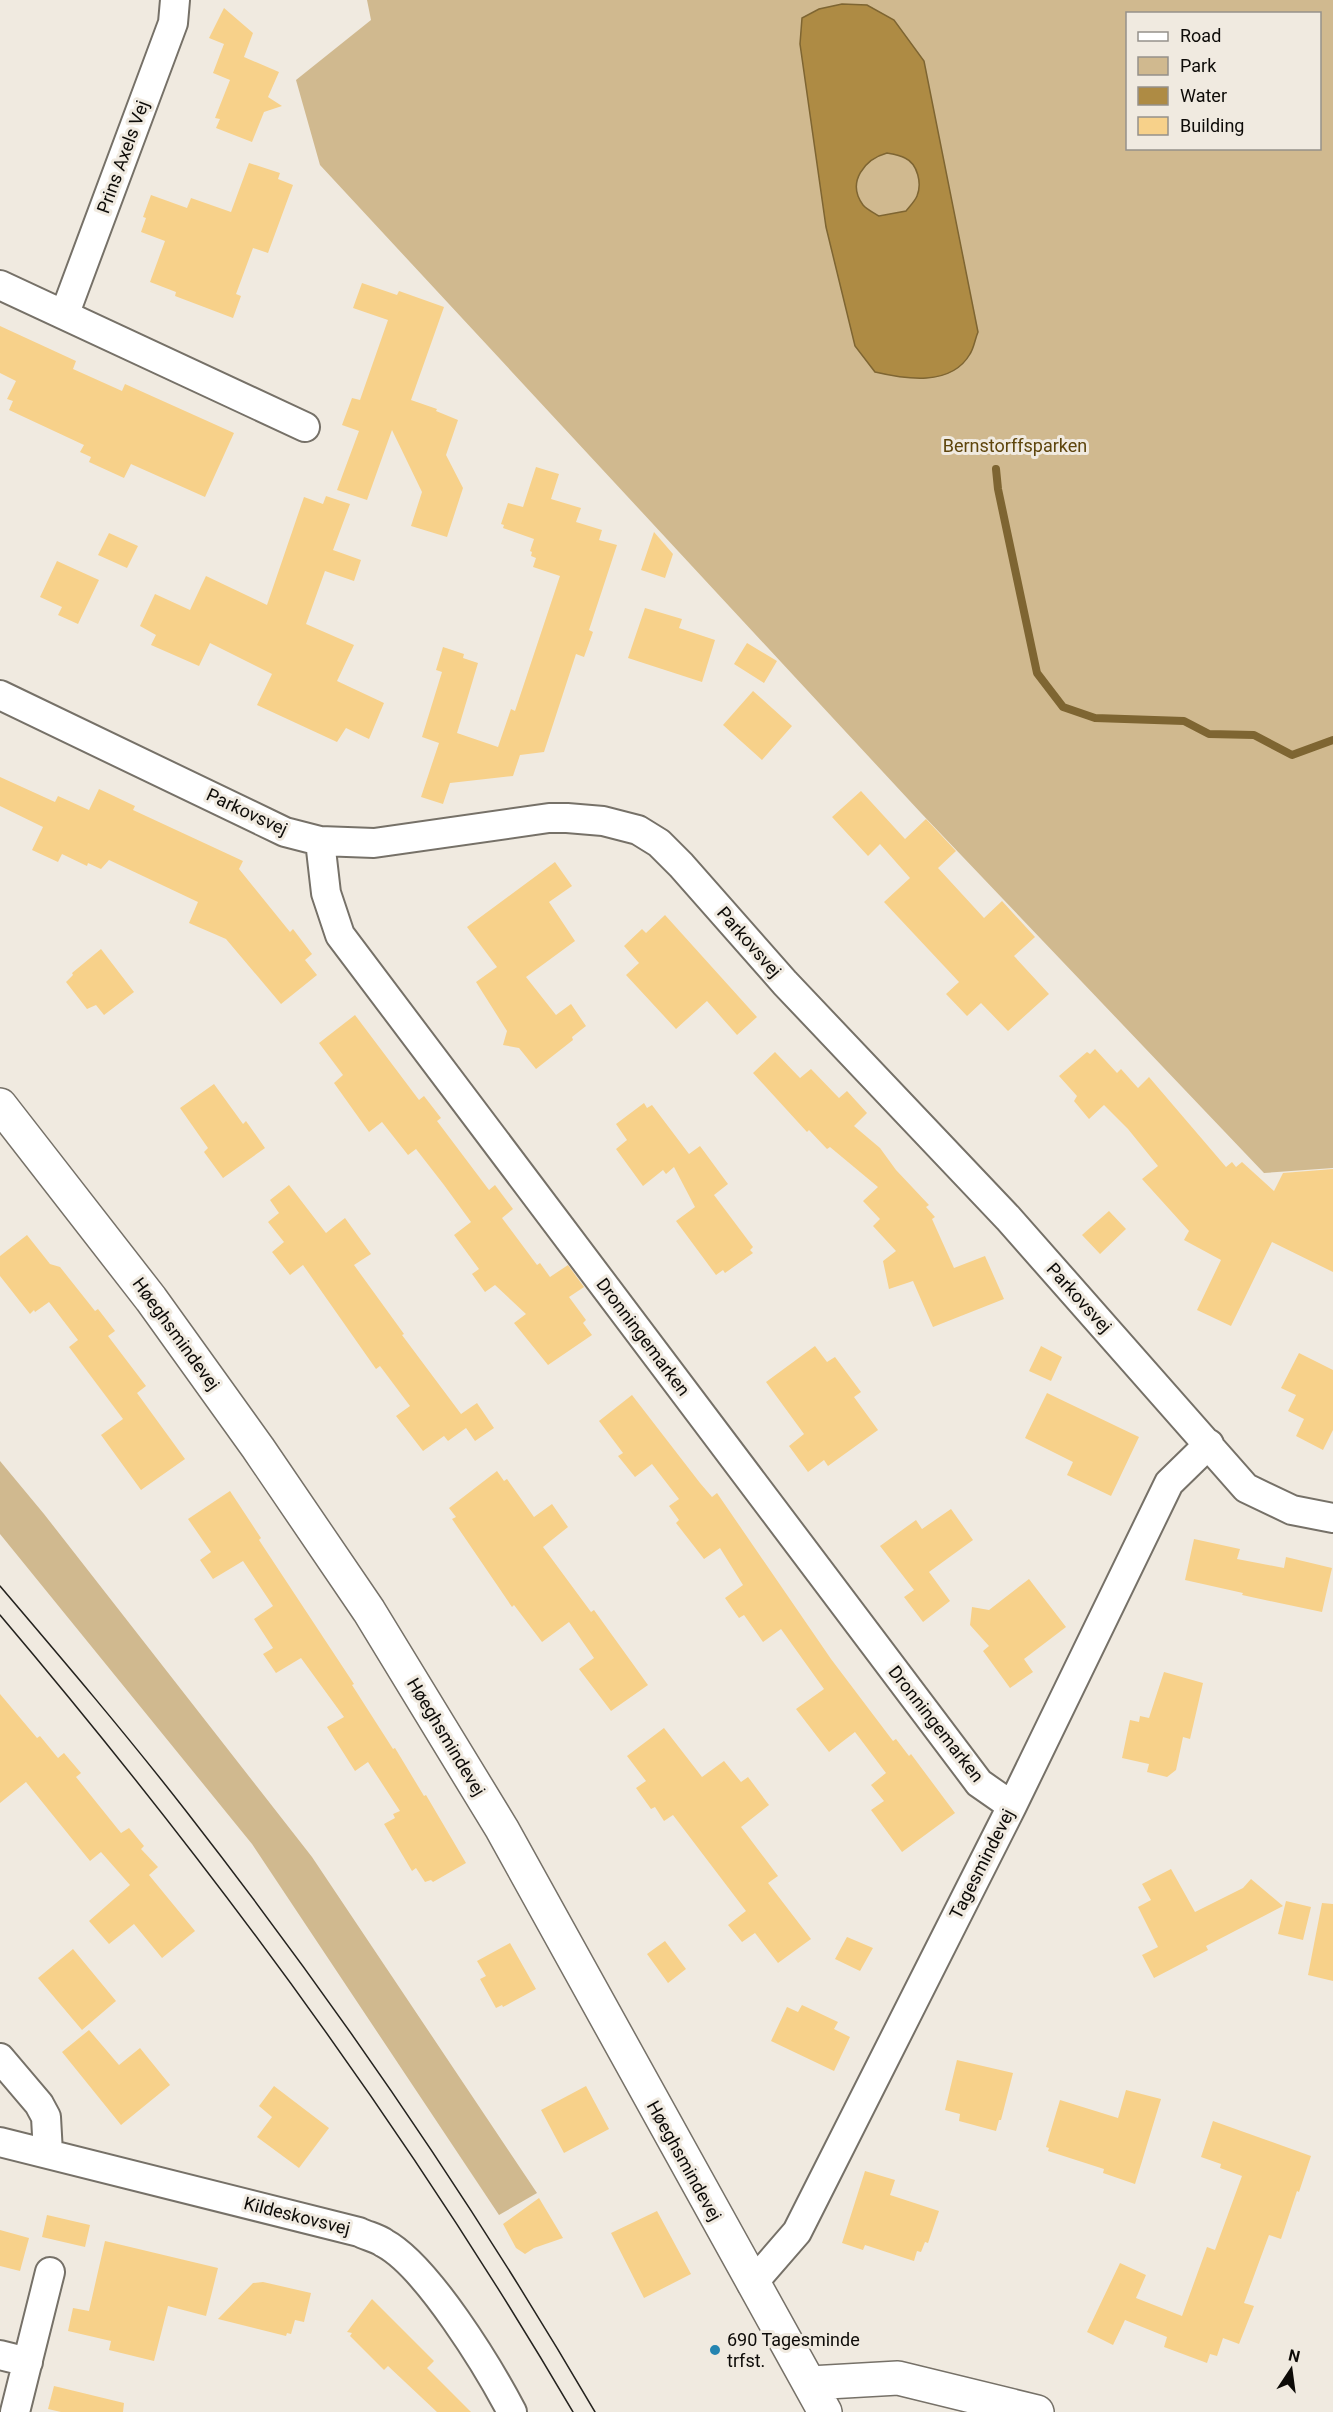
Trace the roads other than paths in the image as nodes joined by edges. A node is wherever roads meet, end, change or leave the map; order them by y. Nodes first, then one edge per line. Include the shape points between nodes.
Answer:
1 (175, 0) edge
2 (0, 285) edge
3 (65, 313) junction
4 (305, 427) dead end
5 (0, 695) edge
6 (321, 841) junction
7 (0, 1105) edge
8 (1209, 1444) junction
9 (1333, 1518) edge
10 (1012, 1806) junction
11 (0, 2058) edge
12 (0, 2142) edge
13 (48, 2153) junction
14 (50, 2272) dead end
15 (752, 2284) junction
16 (0, 2355) edge
17 (28, 2362) junction
18 (810, 2384) junction
19 (15, 2412) edge
20 (512, 2412) edge
21 (825, 2412) edge
22 (1037, 2412) edge

1 - 3 street, Prins Axels Vej via 173,23
2 - 3 street
3 - 4 street
5 - 6 street, Parkovsvej via 285,832
6 - 8 street, Parkovsvej via 374,843 558,818 603,821 638,830 659,843 785,983 1008,1218
6 - 10 street, Dronningemarken via 326,893 340,935 979,1784
7 - 15 street, Høeghsmindevej via 151,1299 369,1611 502,1828
8 - 9 street, Parkovsvej via 1246,1488 1292,1509
8 - 10 street, Tagesmindevej via 1169,1483
10 - 15 street, Tagesmindevej via 797,2232
11 - 13 street via 46,2117
12 - 13 street, Kildeskovsvej
13 - 20 street, Kildeskovsvej via 359,2232 386,2243 424,2278 481,2359
14 - 17 street
15 - 18 street, Høeghsmindevej
16 - 17 street
17 - 19 street
18 - 21 street, Høeghsmindevej
18 - 22 street via 898,2378

